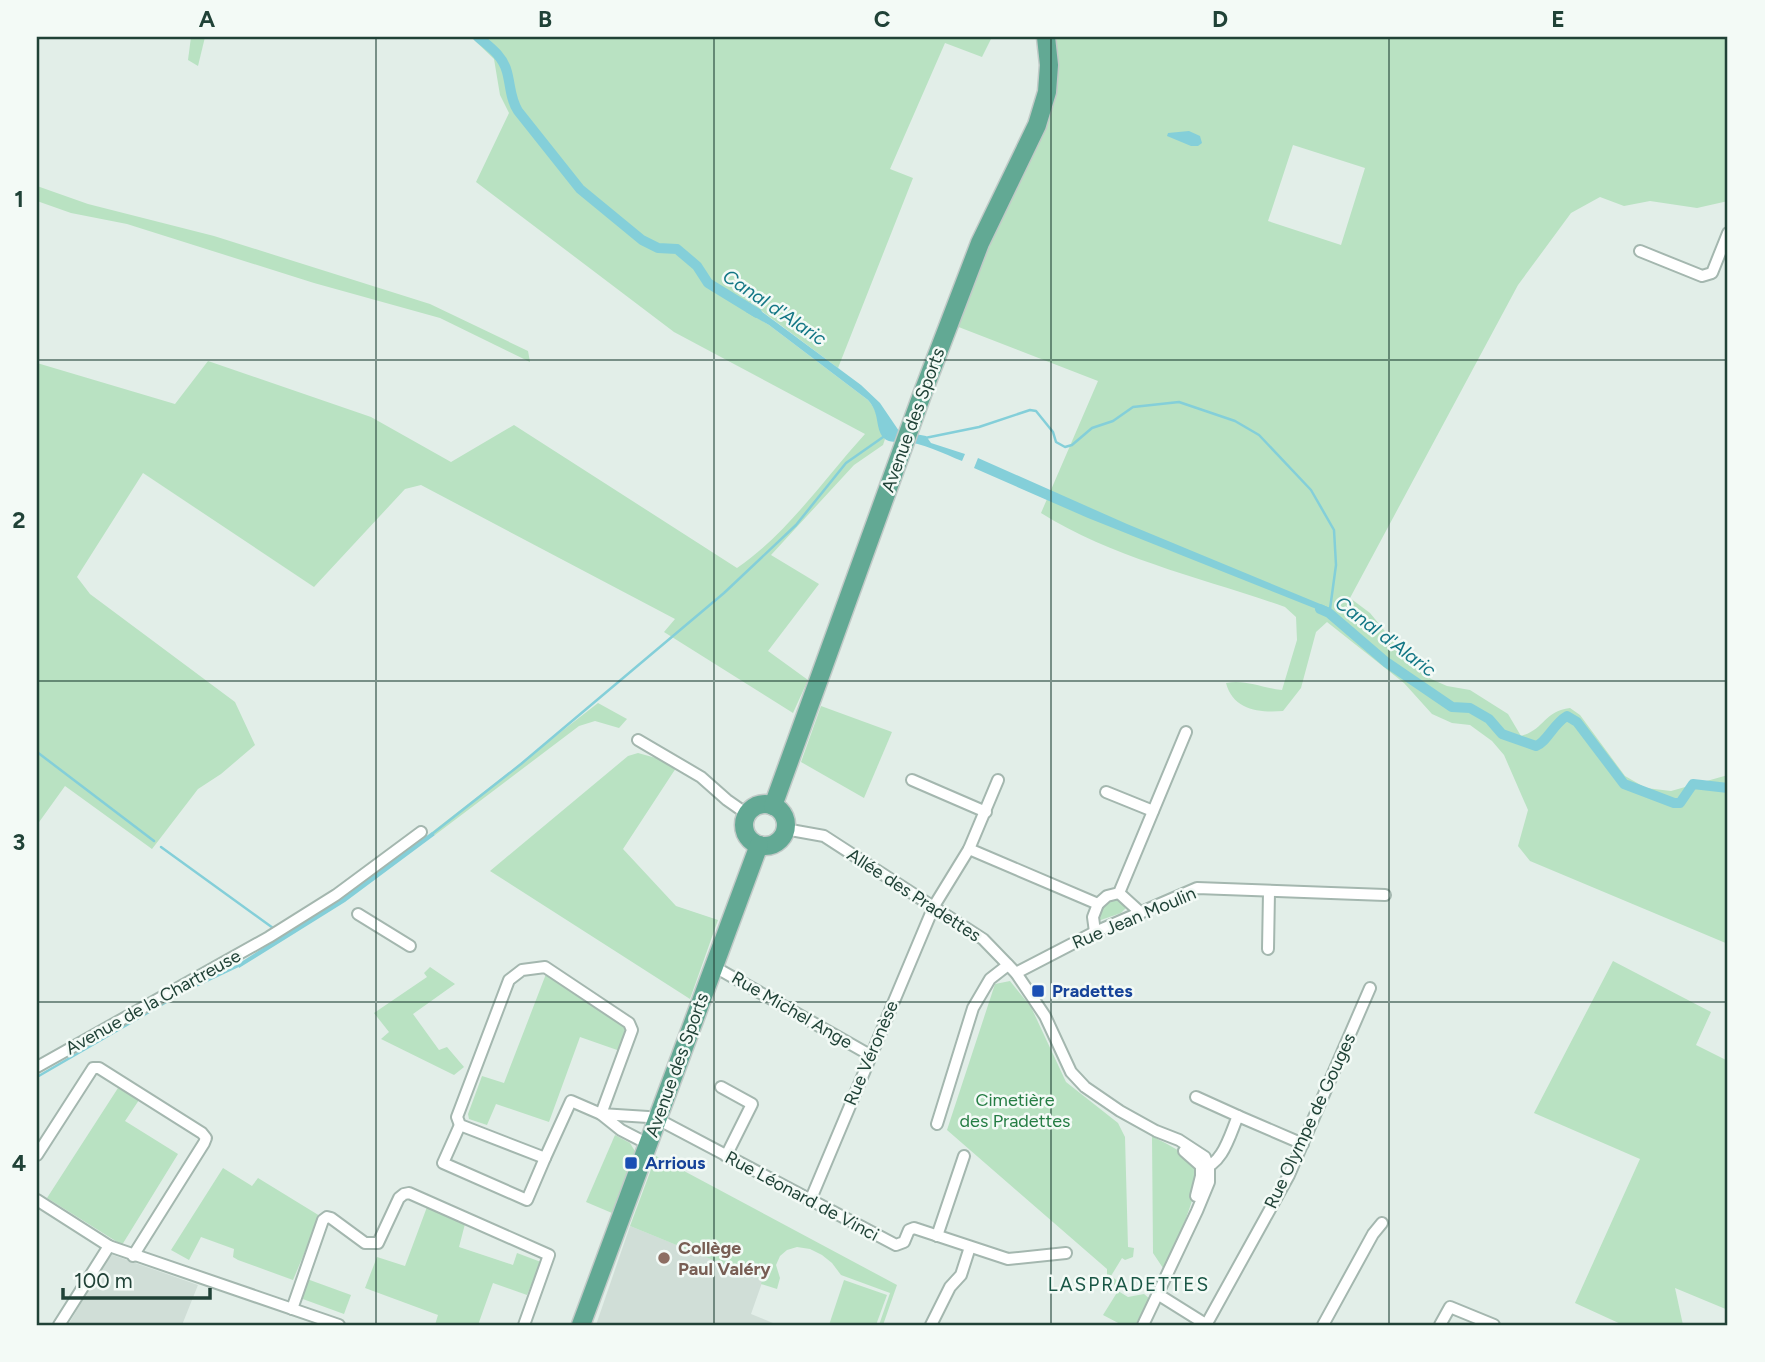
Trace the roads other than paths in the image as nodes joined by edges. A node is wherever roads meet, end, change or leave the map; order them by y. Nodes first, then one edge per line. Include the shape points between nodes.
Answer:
1 (1046, 37) edge
2 (1728, 233) edge
3 (1640, 251) dead end
4 (1186, 733) dead end
5 (638, 740) dead end
6 (912, 780) dead end
7 (998, 780) dead end
8 (1106, 792) dead end
9 (773, 806) junction
10 (1153, 811) junction
11 (986, 812) junction
12 (747, 814) junction
13 (785, 830) junction
14 (421, 832) dead end
15 (759, 845) junction
16 (969, 849) junction
17 (1269, 892) junction
18 (1119, 893) junction
19 (1385, 895) dead end
20 (1098, 904) junction
21 (934, 906) junction
22 (1141, 913) junction
23 (358, 914) dead end
24 (1095, 932) junction
25 (410, 946) dead end
26 (1268, 949) dead end
27 (713, 966) junction
28 (1012, 969) junction
29 (1370, 988) dead end
30 (870, 1055) junction
31 (37, 1067) edge
32 (721, 1087) dead end
33 (1196, 1097) dead end
34 (601, 1114) junction
35 (1238, 1116) junction
36 (657, 1120) junction
37 (460, 1125) junction
38 (937, 1125) dead end
39 (648, 1144) junction
40 (1303, 1144) junction
41 (37, 1155) edge
42 (726, 1156) junction
43 (964, 1156) dead end
44 (545, 1158) junction
45 (1205, 1168) junction
46 (37, 1200) edge
47 (810, 1201) junction
48 (1382, 1223) dead end
49 (937, 1236) junction
50 (109, 1246) junction
51 (970, 1247) junction
52 (1066, 1253) dead end
53 (133, 1256) junction
54 (1158, 1295) junction
55 (292, 1309) junction
56 (60, 1325) edge
57 (339, 1325) edge
58 (524, 1325) edge
59 (582, 1325) edge
60 (931, 1325) edge
61 (1143, 1325) edge
62 (1207, 1325) edge
63 (1323, 1325) edge
64 (1440, 1325) edge
65 (1494, 1325) edge

1 - 9 main road, Avenue des Sports via 1049,65 1037,125 980,243
2 - 3 street via 1712,273 1702,276
4 - 10 street
5 - 12 street via 701,777
6 - 11 street
7 - 11 street, Rue Véronèse
8 - 10 street
9 - 12 main road via 755,806
9 - 13 main road via 782,813
10 - 18 street
11 - 16 street, Rue Véronèse
12 - 15 main road via 746,832
13 - 15 main road via 771,845
13 - 21 street, Allée des Pradettes via 824,836
14 - 31 street, Avenue de la Chartreuse via 337,895 270,937
15 - 27 main road, Avenue des Sports
16 - 20 street
16 - 21 street, Rue Véronèse
17 - 19 street, Rue Jean Moulin
17 - 22 street, Rue Jean Moulin via 1197,888
17 - 26 street
18 - 20 street
18 - 22 street
20 - 24 street via 1093,917
21 - 28 street, Allée des Pradettes via 983,939
21 - 30 street, Rue Véronèse
22 - 24 street, Rue Jean Moulin
23 - 25 street
24 - 28 street, Rue Jean Moulin
27 - 30 street, Rue Michel Ange
27 - 36 main road, Avenue des Sports
28 - 38 street, Rue Jean Moulin via 990,979 973,1008
28 - 45 street, Allée des Pradettes via 1045,1016 1071,1072 1085,1087
29 - 40 street, Rue Olympe de Gouges
30 - 47 street, Rue Véronèse
32 - 42 street via 752,1104
33 - 35 street
34 - 36 street, Rue Léonard de Vinci
34 - 37 street via 632,1030 629,1023 545,967 522,970 509,980 457,1117
34 - 39 street
34 - 44 street via 571,1101
35 - 40 street
35 - 45 street via 1217,1161
36 - 39 main road, Avenue des Sports
36 - 42 street, Rue Léonard de Vinci
37 - 44 street
37 - 44 street via 443,1163 527,1200
39 - 59 main road, Avenue des Sports
40 - 62 street, Rue Olympe de Gouges
41 - 53 street via 93,1068 202,1133 204,1143
42 - 47 street, Rue Léonard de Vinci
43 - 49 street
45 - 54 street via 1187,1231
46 - 50 street
47 - 49 street, Rue Léonard de Vinci via 896,1245 914,1228
48 - 63 street
49 - 51 street, Rue Léonard de Vinci
50 - 53 street
50 - 56 street
51 - 52 street, Rue Léonard de Vinci via 1009,1259
51 - 60 street via 961,1275
53 - 55 street
54 - 61 street
54 - 62 street
55 - 57 street
55 - 58 street via 323,1220 331,1218 365,1243 377,1243 399,1198 409,1193 549,1255
64 - 65 street via 1450,1307

